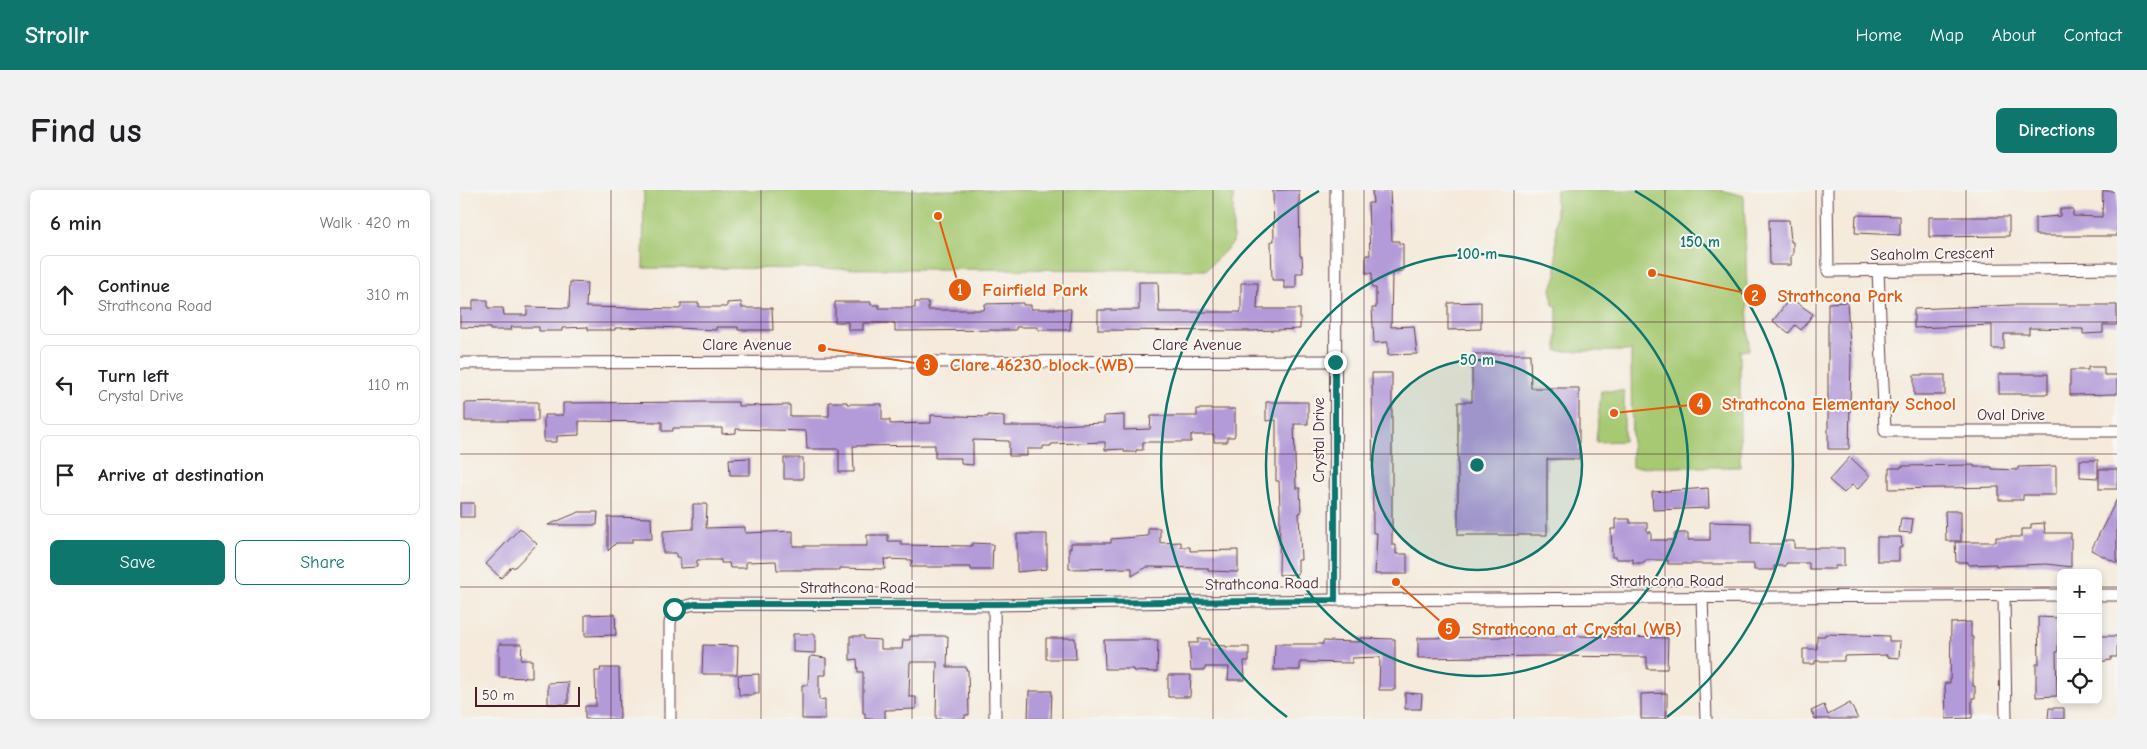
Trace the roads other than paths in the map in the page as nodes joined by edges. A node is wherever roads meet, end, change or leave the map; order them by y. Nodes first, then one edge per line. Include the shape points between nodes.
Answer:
1 (1336, 190) edge
2 (1827, 190) edge
3 (2117, 268) edge
4 (1878, 271) junction
5 (1335, 362) junction
6 (460, 363) edge
7 (2117, 431) edge
8 (2057, 595) edge
9 (2102, 595) edge
10 (2117, 595) edge
11 (2004, 596) junction
12 (1702, 598) junction
13 (1335, 600) junction
14 (994, 604) junction
15 (670, 719) edge
16 (995, 719) edge
17 (1706, 719) edge
18 (2006, 719) edge

1 - 5 street, Crystal Drive
2 - 4 street, Seaholm Crescent via 1828,271
3 - 4 street, Seaholm Crescent
4 - 7 street, Oval Drive via 1885,431
5 - 6 street, Clare Avenue
5 - 13 street, Crystal Drive
8 - 11 street, Strathcona Road
9 - 10 street
11 - 12 street, Strathcona Road
11 - 18 street
12 - 13 street, Strathcona Road
12 - 17 street
13 - 14 street, Strathcona Road
14 - 15 street, Strathcona Road via 695,604 674,609 670,623
14 - 16 street

